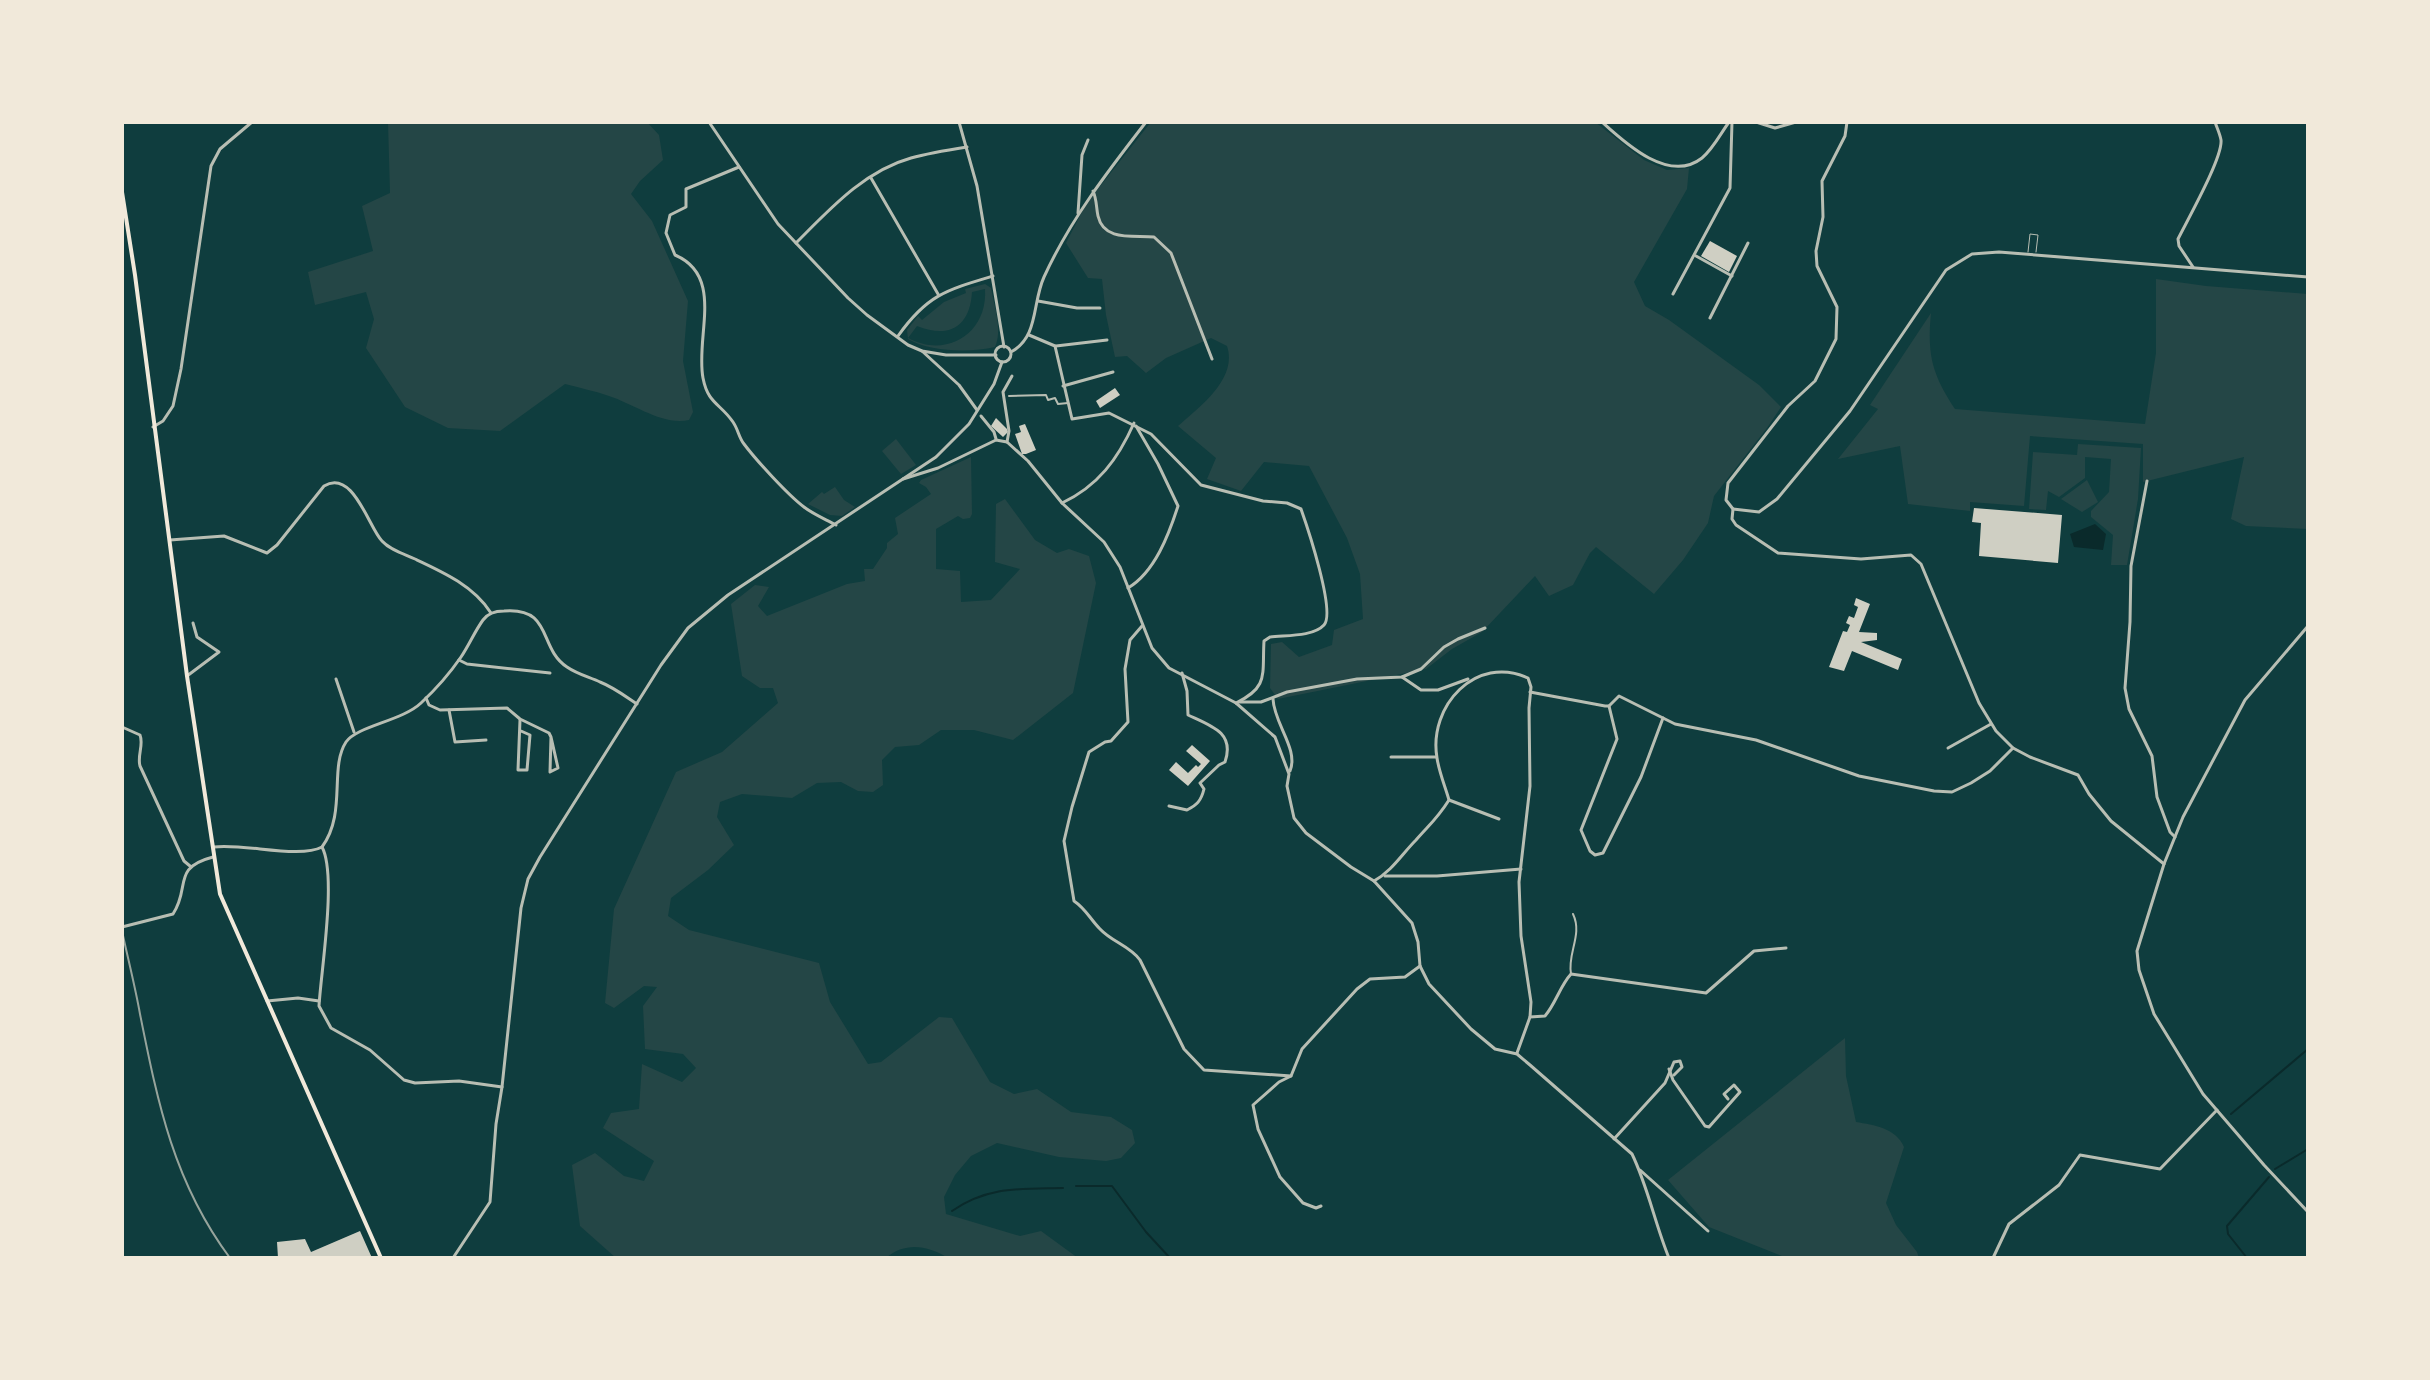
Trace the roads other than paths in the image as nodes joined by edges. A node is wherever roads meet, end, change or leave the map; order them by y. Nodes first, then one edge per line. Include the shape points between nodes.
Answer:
1 (252, 122) edge
2 (709, 122) edge
3 (959, 122) edge
4 (1146, 122) edge
5 (1602, 122) edge
6 (1731, 122) edge
7 (1756, 122) edge
8 (1796, 122) edge
9 (1847, 122) edge
10 (2215, 122) edge
11 (1088, 140) dead end
12 (967, 147) junction
13 (739, 167) junction
14 (871, 178) junction
15 (1093, 191) junction
16 (122, 192) edge
17 (1078, 213) junction
18 (796, 243) junction
19 (1748, 243) dead end
20 (2027, 255) junction
21 (2035, 255) junction
22 (1695, 256) junction
23 (2193, 267) junction
24 (993, 276) junction
25 (1732, 276) junction
26 (2308, 277) edge
27 (938, 294) junction
28 (1673, 294) dead end
29 (1038, 301) junction
30 (1100, 308) dead end
31 (1710, 318) dead end
32 (1029, 335) junction
33 (898, 337) junction
34 (1107, 340) dead end
35 (1055, 346) junction
36 (1004, 347) junction
37 (922, 351) junction
38 (1011, 352) junction
39 (996, 355) junction
40 (1212, 359) dead end
41 (1002, 362) junction
42 (1113, 372) dead end
43 (1012, 376) dead end
44 (1063, 386) junction
45 (1009, 396) dead end
46 (1068, 403) junction
47 (978, 411) junction
48 (981, 416) dead end
49 (1134, 423) junction
50 (153, 427) junction
51 (996, 440) junction
52 (1007, 442) junction
53 (940, 454) junction
54 (946, 462) junction
55 (903, 479) junction
56 (2147, 481) dead end
57 (1062, 503) junction
58 (1733, 509) junction
59 (836, 525) junction
60 (170, 540) junction
61 (1128, 588) junction
62 (491, 613) junction
63 (193, 623) dead end
64 (1142, 626) junction
65 (2308, 626) edge
66 (1485, 628) dead end
67 (459, 660) junction
68 (550, 673) dead end
69 (1182, 673) junction
70 (187, 676) junction
71 (1402, 677) junction
72 (336, 679) dead end
73 (1469, 679) junction
74 (1530, 692) junction
75 (426, 698) junction
76 (1273, 699) junction
77 (1236, 703) junction
78 (637, 704) junction
79 (1609, 706) junction
80 (449, 710) junction
81 (1663, 718) junction
82 (520, 719) junction
83 (1991, 724) junction
84 (122, 727) edge
85 (521, 731) junction
86 (355, 734) junction
87 (551, 737) junction
88 (486, 740) dead end
89 (1948, 748) dead end
90 (2013, 748) junction
91 (1391, 757) dead end
92 (1436, 757) junction
93 (1289, 774) junction
94 (1449, 800) junction
95 (1169, 806) dead end
96 (1499, 819) dead end
97 (2175, 837) junction
98 (211, 847) junction
99 (322, 847) junction
100 (213, 857) junction
101 (2164, 864) junction
102 (190, 866) junction
103 (1521, 869) junction
104 (1383, 876) junction
105 (1374, 881) junction
106 (1573, 914) dead end
107 (122, 927) edge
108 (1786, 948) dead end
109 (1420, 966) junction
110 (1571, 974) junction
111 (266, 1001) junction
112 (319, 1001) junction
113 (1530, 1017) junction
114 (1517, 1054) junction
115 (1669, 1069) junction
116 (1674, 1075) dead end
117 (1291, 1076) junction
118 (502, 1087) junction
119 (1728, 1099) dead end
120 (2217, 1110) junction
121 (1614, 1139) junction
122 (1640, 1170) junction
123 (1321, 1206) dead end
124 (2308, 1212) edge
125 (1708, 1231) dead end
126 (381, 1258) edge
127 (453, 1258) edge
128 (1669, 1258) edge
129 (1993, 1258) edge

1 - 50 street via 220,149 211,166 173,406
2 - 13 street
3 - 12 street
4 - 15 street
5 - 6 street via 1653,162 1679,166 1701,159
6 - 22 street via 1730,188
7 - 8 street via 1775,128
9 - 58 street via 1822,181 1823,217 1816,251 1817,266 1837,307 1836,339 1815,381 1788,406 1728,483 1726,500
10 - 23 street via 2221,140 2217,164 2178,239
11 - 17 street
12 - 14 street via 909,159
12 - 24 street
13 - 18 street
13 - 59 street via 686,189 686,207 670,215 666,233 675,255 699,273 705,312 702,374 708,396 733,422 742,443 795,499
14 - 18 street via 826,211
14 - 27 street
15 - 17 street
15 - 40 street via 1107,231 1154,237 1171,253
16 - 50 main road
17 - 29 street via 1043,279
18 - 33 street via 848,298
19 - 25 street
20 - 21 street
20 - 21 lane via 2030,234 2038,235
20 - 58 street via 1972,254 1946,270 1850,411 1777,499 1759,512
21 - 23 street
22 - 25 street
22 - 28 street
23 - 26 street
24 - 27 street
24 - 36 street
25 - 31 street
27 - 33 street
29 - 30 street
29 - 32 street
32 - 35 street
32 - 38 street
33 - 37 street
34 - 35 street
35 - 44 street
36 - 38 street
36 - 39 street
37 - 39 street
37 - 47 street
38 - 41 street
39 - 41 street
41 - 47 street
42 - 44 street
43 - 52 street via 1003,392
44 - 46 street
45 - 46 street via 1046,395 1058,404
46 - 49 street via 1072,419 1109,413
47 - 53 street
48 - 51 street
49 - 57 street via 1120,455 1099,478
49 - 61 street via 1178,506 1145,575
49 - 77 street via 1201,485 1301,509 1327,619 1316,629 1264,641 1262,684
50 - 60 main road
51 - 52 street
51 - 54 street
52 - 57 street
53 - 54 street
53 - 55 street
54 - 55 street
55 - 59 street
56 - 97 street via 2131,566 2125,688 2129,709 2152,756 2157,797
57 - 61 street via 1104,542
58 - 83 street via 1736,525 1778,553 1861,559 1911,555 1921,564
59 - 78 street via 699,617
60 - 62 street via 224,536 267,553 324,486 337,483 361,503 383,543 454,579
60 - 70 main road
61 - 64 street
62 - 67 street
62 - 78 street via 515,610 532,616 566,667
63 - 70 street via 197,637 218,654
64 - 69 street via 1169,668
64 - 117 street via 1130,640 1125,669 1128,722 1111,741 1089,752 1072,807 1064,841 1074,901 1100,930 1140,960 1184,1049 1204,1070
65 - 97 street via 2245,700
66 - 71 street via 1458,639 1421,669
67 - 68 street
67 - 75 street
69 - 77 street
69 - 95 street via 1188,715 1213,728 1229,745 1225,762 1200,783 1201,800 1187,810
70 - 98 main road
71 - 73 street via 1421,690
71 - 76 street via 1357,679
72 - 86 street
73 - 74 street via 1517,673 1528,678
73 - 92 street via 1439,720
74 - 79 street
74 - 103 street via 1530,786
75 - 80 street via 434,709
75 - 86 street via 403,716
76 - 77 street
76 - 93 street via 1291,751
77 - 93 street via 1275,737
78 - 118 street via 528,879
79 - 81 street via 1619,696
79 - 81 street via 1617,739 1581,830 1590,851 1600,856 1641,777
80 - 82 street via 507,708
80 - 88 street via 455,742
81 - 90 street via 1756,740 1859,776 1934,791 1952,792 1971,783
82 - 85 street
82 - 87 street
83 - 89 street
83 - 90 street
84 - 102 street via 140,735 140,766
85 - 85 street via 518,770 527,770 530,735
86 - 99 street via 343,750 335,815
87 - 87 street via 550,760 550,772 558,768
90 - 101 street via 2078,775 2111,821
91 - 92 street
92 - 94 street
93 - 105 street via 1294,818 1306,833
94 - 96 street
94 - 104 street via 1433,825
97 - 101 street
98 - 99 street via 307,852
98 - 100 main road
99 - 112 street via 327,898
100 - 102 street
100 - 111 main road via 228,917
101 - 120 street via 2137,951 2139,970 2154,1014
102 - 107 street via 173,914
103 - 104 street
103 - 113 street via 1519,904
104 - 105 street
105 - 109 street via 1412,923
106 - 110 street via 1577,931
108 - 110 street via 1754,951 1706,993
109 - 114 street via 1429,984 1471,1029 1495,1049
109 - 117 street via 1405,977 1370,979 1357,989 1302,1049
110 - 113 street via 1545,1016
111 - 112 street
111 - 126 main road
112 - 118 street via 331,1028 370,1050 404,1080
113 - 114 street
114 - 121 street
115 - 116 street via 1680,1061 1682,1067
115 - 119 street via 1705,1126 1716,1121 1740,1092 1734,1085 1724,1094
115 - 121 street via 1665,1083
117 - 123 street via 1253,1105 1253,1113 1280,1177 1303,1203
118 - 127 street via 490,1202
120 - 124 street
120 - 129 street via 2160,1169 2080,1155 2059,1185 2009,1224
121 - 122 street via 1632,1154
122 - 125 street
122 - 128 street

